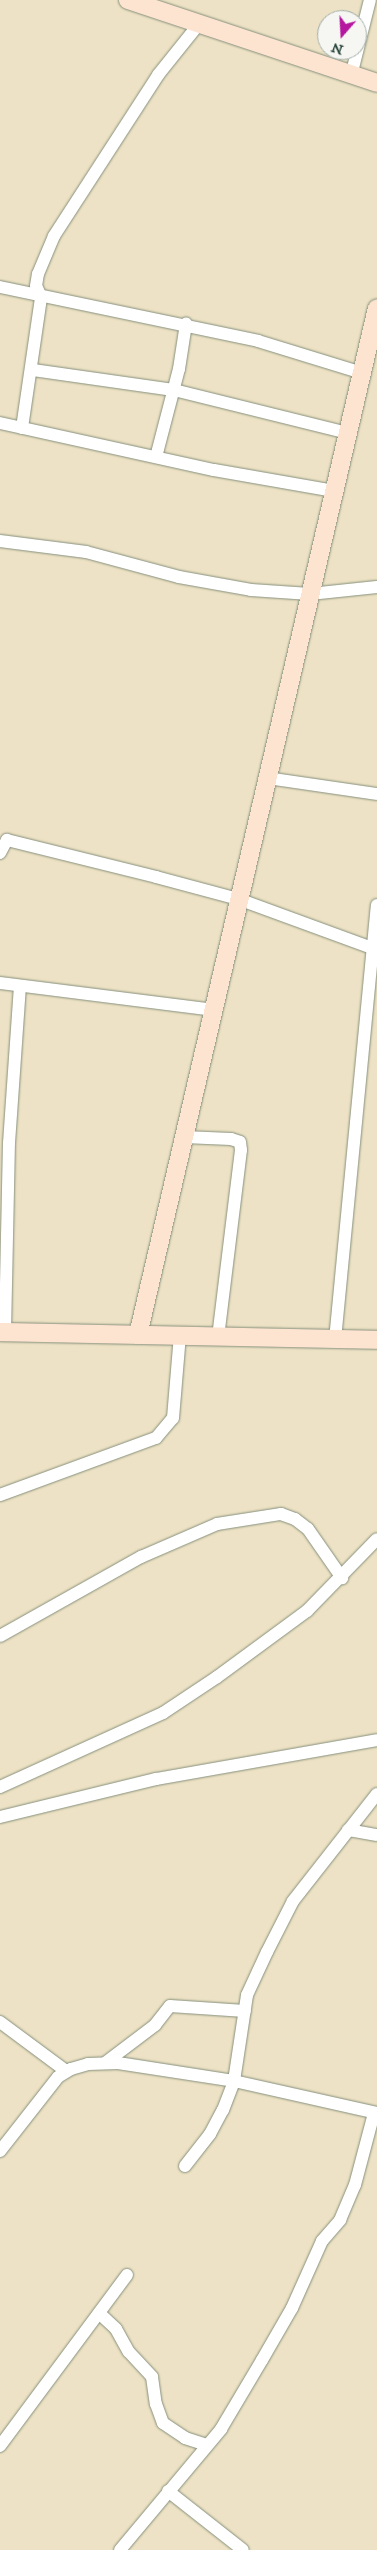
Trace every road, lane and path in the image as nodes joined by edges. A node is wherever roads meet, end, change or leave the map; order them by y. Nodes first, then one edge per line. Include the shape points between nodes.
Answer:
1 (370, 0) edge
2 (137, 1) edge
3 (199, 24) junction
4 (351, 76) junction
5 (377, 82) edge
6 (0, 287) edge
7 (41, 297) junction
8 (377, 308) edge
9 (186, 324) junction
10 (33, 370) junction
11 (362, 373) junction
12 (174, 390) junction
13 (0, 423) edge
14 (22, 428) junction
15 (348, 433) junction
16 (156, 457) junction
17 (334, 491) junction
18 (0, 542) edge
19 (377, 588) edge
20 (310, 594) junction
21 (267, 778) junction
22 (377, 794) edge
23 (3, 839) edge
24 (0, 853) edge
25 (238, 899) junction
26 (377, 906) edge
27 (374, 949) edge
28 (0, 983) edge
29 (20, 986) junction
30 (214, 1010) junction
31 (184, 1137) junction
32 (3, 1332) edge
33 (138, 1335) junction
34 (180, 1335) junction
35 (218, 1337) junction
36 (335, 1340) junction
37 (377, 1340) edge
38 (0, 1494) edge
39 (377, 1539) edge
40 (342, 1578) junction
41 (0, 1636) edge
42 (377, 1740) edge
43 (0, 1787) edge
44 (377, 1794) edge
45 (0, 1817) edge
46 (348, 1830) junction
47 (377, 1835) edge
48 (244, 2011) junction
49 (0, 2022) edge
50 (105, 2063) junction
51 (66, 2071) junction
52 (234, 2081) junction
53 (375, 2113) edge
54 (0, 2151) edge
55 (185, 2166) dead end
56 (127, 2275) dead end
57 (99, 2313) junction
58 (206, 2445) junction
59 (0, 2446) edge
60 (168, 2491) junction
61 (120, 2550) edge
62 (243, 2550) edge

1 - 4 street
2 - 3 street
3 - 4 street
3 - 7 street via 158,75 54,236 38,274 36,286
4 - 5 street
6 - 7 street
7 - 9 street
7 - 10 street
8 - 11 street
9 - 11 street via 258,341
9 - 12 street
10 - 12 street
10 - 14 street
11 - 15 street
12 - 15 street
12 - 16 street
13 - 14 street
14 - 16 street
15 - 17 street
16 - 17 street
17 - 20 street
18 - 20 street via 86,552 179,577 251,590
19 - 20 street
20 - 21 street
21 - 22 street
21 - 25 street
23 - 24 street
23 - 25 street
25 - 27 street
25 - 30 street
26 - 27 street
27 - 36 street
28 - 29 street
29 - 30 street
29 - 32 street via 9,1143
30 - 31 street
31 - 33 street
31 - 35 street via 240,1142
32 - 33 street
33 - 34 street
34 - 35 street
34 - 38 street via 173,1418 156,1438
35 - 36 street
36 - 37 street
39 - 40 street
40 - 41 street via 308,1529 295,1519 282,1514 217,1524 141,1557
40 - 43 street via 307,1611 217,1677 162,1712
42 - 45 street via 156,1779
44 - 46 street
46 - 47 street
46 - 48 street via 293,1901 247,1994
48 - 50 street via 170,2006 155,2025
48 - 52 street
49 - 51 street
50 - 51 street
50 - 52 street
51 - 54 street
52 - 53 street
52 - 55 street via 210,2134
53 - 58 street via 340,2220 318,2249 292,2308 221,2429
56 - 57 street
57 - 58 street via 152,2377 156,2404 164,2423 186,2438
57 - 59 street
58 - 60 street
60 - 61 street
60 - 62 street

